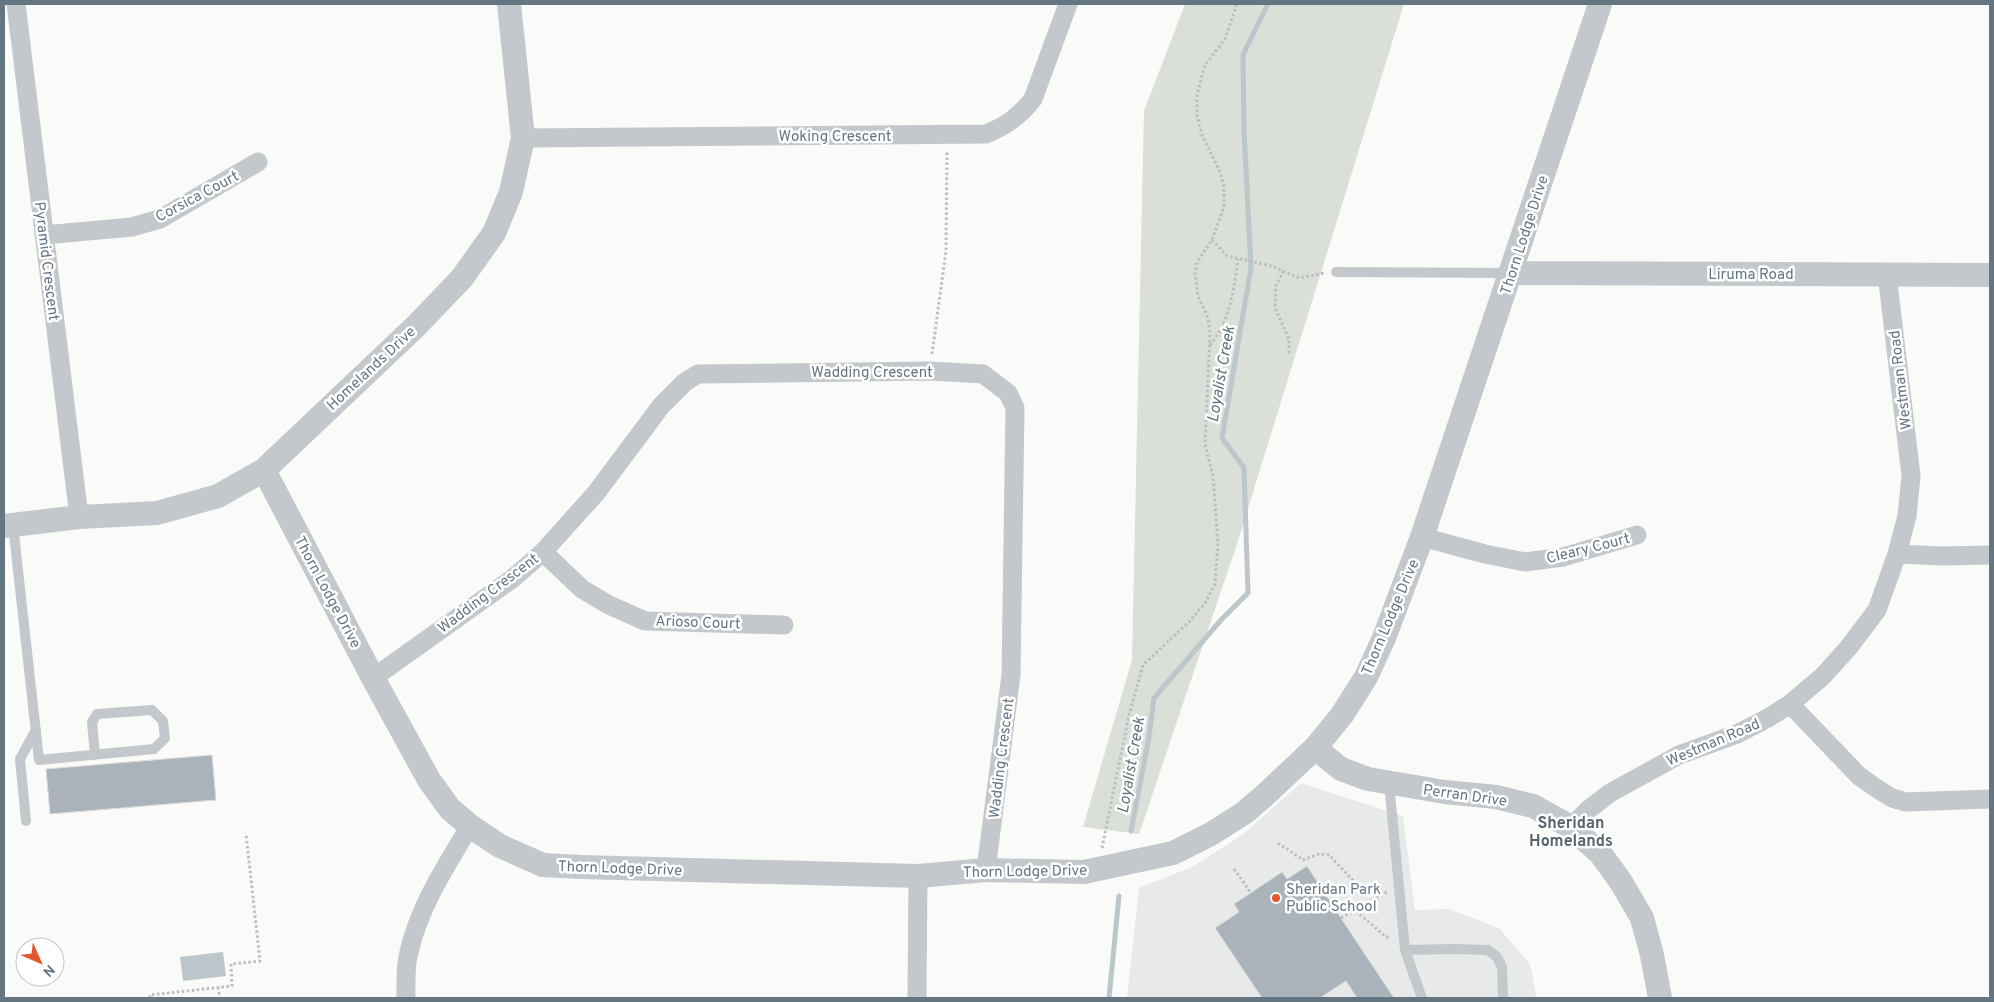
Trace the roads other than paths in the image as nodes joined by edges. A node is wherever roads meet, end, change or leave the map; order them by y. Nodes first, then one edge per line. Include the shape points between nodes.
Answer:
1 (16, 4) edge
2 (508, 4) edge
3 (1068, 4) edge
4 (1600, 4) edge
5 (523, 138) junction
6 (258, 162) dead end
7 (44, 235) junction
8 (1336, 272) road end
9 (1511, 273) junction
10 (1887, 274) junction
11 (1990, 275) edge
12 (264, 470) junction
13 (79, 517) junction
14 (8, 526) edge
15 (1637, 535) dead end
16 (1422, 537) junction
17 (543, 552) junction
18 (1897, 554) junction
19 (1990, 555) edge
20 (784, 625) dead end
21 (373, 678) junction
22 (1790, 704) junction
23 (36, 730) junction
24 (1315, 748) junction
25 (95, 754) junction
26 (1389, 783) junction
27 (1990, 799) edge
28 (26, 821) dead end
29 (470, 826) junction
30 (1571, 827) junction
31 (986, 870) junction
32 (918, 876) junction
33 (1405, 950) junction
34 (406, 998) edge
35 (917, 998) edge
36 (1422, 998) edge
37 (1503, 998) edge
38 (1660, 998) edge

1 - 7 street, Pyramid Crescent
2 - 5 street, Homelands Drive
3 - 5 street, Woking Crescent via 1033,99 1004,127 986,134
4 - 9 street, Thorn Lodge Drive
5 - 12 street, Homelands Drive via 511,192 494,233 462,278
6 - 7 street, Corsica Court via 160,218 132,227
7 - 13 street, Pyramid Crescent
8 - 9 lane
9 - 10 street, Liruma Road
9 - 16 street, Thorn Lodge Drive
10 - 11 street, Liruma Road
10 - 18 street, Westman Road via 1911,476 1907,516
12 - 13 street, Homelands Drive via 218,496 157,513
12 - 21 street, Thorn Lodge Drive
13 - 14 street, Homelands Drive
14 - 23 lane
15 - 16 street, Cleary Court via 1563,557 1525,562
16 - 24 street, Thorn Lodge Drive via 1366,677 1342,715
17 - 20 street, Arioso Court via 582,589 645,620
17 - 21 street, Wadding Crescent
17 - 31 street, Wadding Crescent via 596,493 661,406 698,374 930,371 983,374 1008,393 1015,408 1011,675
18 - 19 street
18 - 22 street, Westman Road via 1877,610 1823,676
21 - 29 street, Thorn Lodge Drive via 429,780 450,809
22 - 27 street via 1860,776 1892,798 1906,802
22 - 30 street, Westman Road via 1737,734 1679,755 1610,793
23 - 25 lane via 40,760
23 - 28 lane via 20,759
24 - 26 street, Perran Drive via 1341,769
24 - 31 street, Thorn Lodge Drive via 1251,807 1211,834 1173,853 1084,872
25 - 25 lane via 92,722 97,714 152,710 164,721 165,738 154,749
26 - 30 street, Perran Drive via 1496,797 1534,806
26 - 33 lane
29 - 32 street, Thorn Lodge Drive via 500,846 543,865
29 - 34 street via 427,899 416,928 408,953
30 - 38 street, Perran Drive via 1600,853 1642,918
31 - 32 street, Thorn Lodge Drive
32 - 35 street
33 - 36 lane
33 - 37 lane via 1488,950 1502,967

